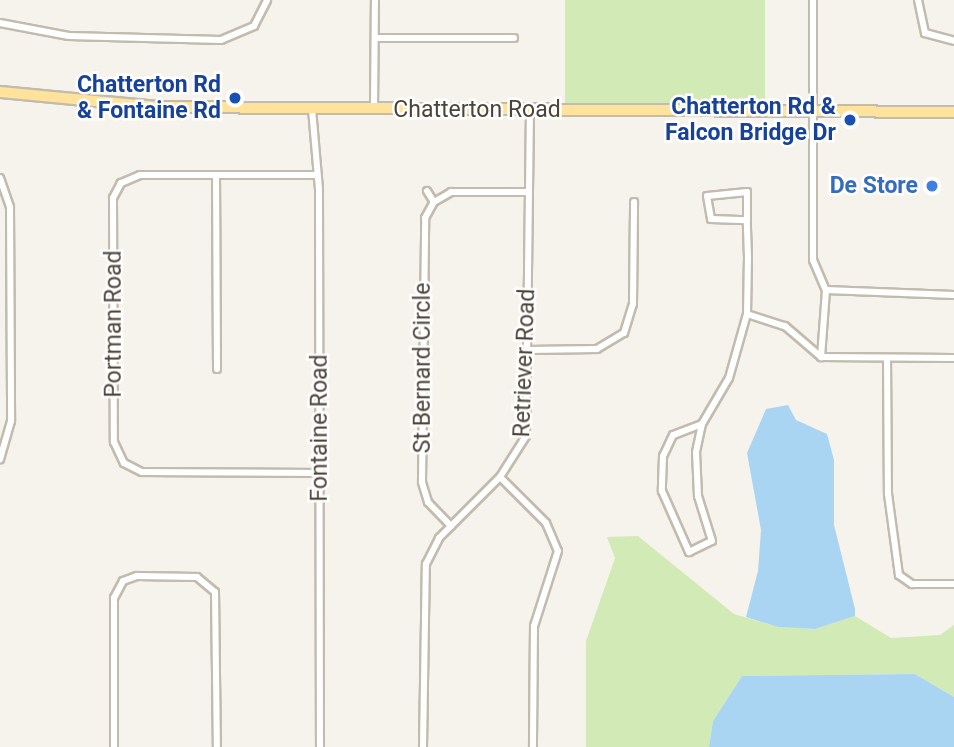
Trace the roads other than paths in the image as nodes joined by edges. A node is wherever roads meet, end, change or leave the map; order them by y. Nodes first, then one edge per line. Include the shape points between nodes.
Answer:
1 (267, 0) edge
2 (375, 0) edge
3 (813, 0) edge
4 (918, 0) edge
5 (0, 23) edge
6 (375, 38) junction
7 (514, 38) dead end
8 (954, 41) edge
9 (0, 92) edge
10 (312, 109) junction
11 (374, 109) junction
12 (530, 110) junction
13 (813, 111) junction
14 (954, 112) edge
15 (216, 175) junction
16 (317, 175) junction
17 (0, 178) edge
18 (427, 191) dead end
19 (529, 192) junction
20 (434, 202) junction
21 (634, 202) dead end
22 (747, 220) junction
23 (0, 258) edge
24 (10, 258) junction
25 (826, 290) junction
26 (954, 295) edge
27 (747, 314) junction
28 (528, 350) junction
29 (821, 357) junction
30 (887, 358) junction
31 (954, 358) edge
32 (217, 369) dead end
33 (0, 370) edge
34 (11, 370) junction
35 (702, 424) junction
36 (0, 459) edge
37 (320, 473) junction
38 (500, 477) junction
39 (451, 526) junction
40 (217, 576) dead end
41 (210, 583) junction
42 (954, 584) edge
43 (114, 747) edge
44 (217, 747) edge
45 (320, 747) edge
46 (423, 747) edge
47 (533, 747) edge

1 - 5 street via 254,26 221,40 113,40
2 - 6 street
3 - 13 street
4 - 8 street via 925,33
6 - 7 street
6 - 11 street
9 - 10 main road, Chatterton Road via 113,106
10 - 11 main road, Chatterton Road
10 - 16 street, Fontaine Road
11 - 12 main road, Chatterton Road
12 - 13 main road, Chatterton Road
12 - 19 street, Retriever Road
13 - 14 main road, Chatterton Road
13 - 25 street via 813,260
15 - 16 street
15 - 32 street
15 - 37 street, Portman Road via 140,175 121,183 113,198 114,442 124,463 149,473
16 - 37 street, Fontaine Road
17 - 24 street via 10,207
18 - 20 street
19 - 20 street via 456,191
19 - 28 street, Retriever Road
20 - 39 street, St Bernard Circle via 424,224 422,482 428,502
21 - 28 street via 633,304 624,333 597,349
22 - 22 street via 711,219 707,197 747,192
22 - 27 street
23 - 24 street
24 - 34 street
25 - 26 street
25 - 29 street
27 - 29 street via 777,322
27 - 35 street via 729,378
28 - 38 street, Retriever Road via 526,436
29 - 30 street
30 - 31 street
30 - 42 street via 888,494 899,575 912,584
33 - 34 street
34 - 36 street via 10,429
35 - 35 street via 673,435 663,456 662,491 689,552 712,541 694,478
37 - 45 street, Fontaine Road
38 - 39 street, Retriever Road
38 - 47 street via 545,523 557,543 557,566 534,626
39 - 46 street, Retriever Road via 431,551 423,581
40 - 41 street
41 - 43 street via 197,576 137,576 120,584 114,603
41 - 44 street via 217,603

